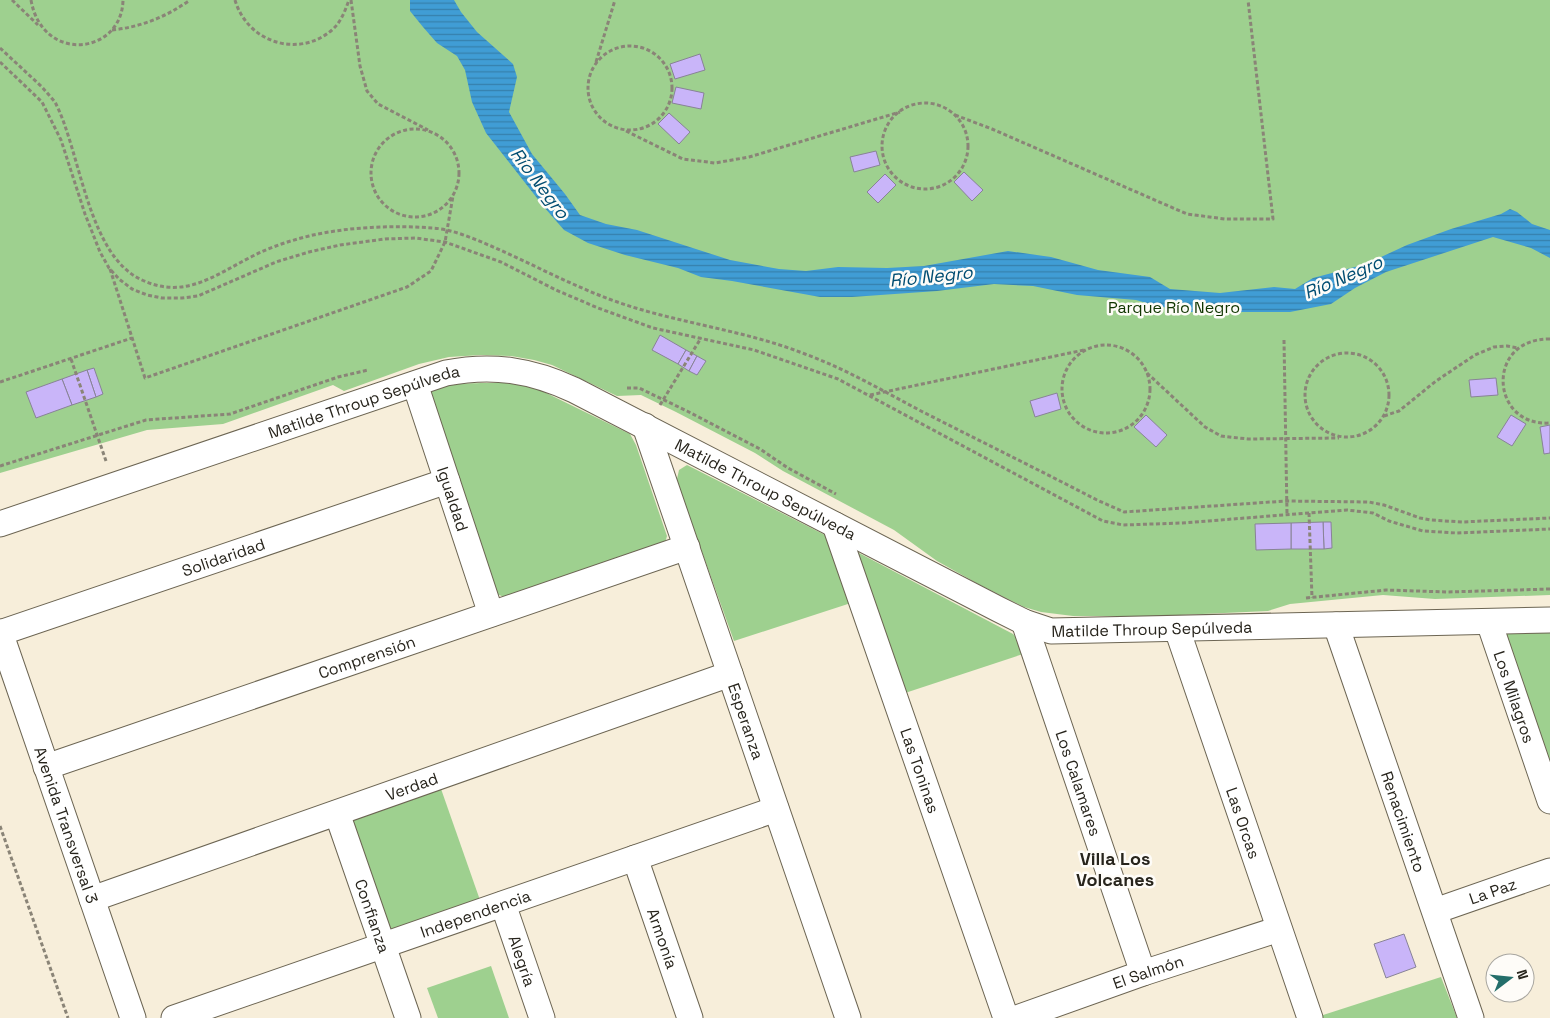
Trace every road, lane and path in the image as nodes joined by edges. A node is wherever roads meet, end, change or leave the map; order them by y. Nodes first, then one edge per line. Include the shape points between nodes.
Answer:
1 (12, 0) edge
2 (31, 0) edge
3 (123, 0) edge
4 (190, 0) edge
5 (236, 0) edge
6 (350, 0) edge
7 (615, 0) edge
8 (1248, 0) edge
9 (41, 27) junction
10 (112, 30) junction
11 (0, 48) edge
12 (0, 62) edge
13 (595, 65) junction
14 (900, 112) junction
15 (955, 115) junction
16 (626, 131) junction
17 (432, 132) junction
18 (453, 196) junction
19 (447, 230) junction
20 (445, 242) junction
21 (109, 268) junction
22 (132, 338) junction
23 (701, 338) junction
24 (1550, 339) edge
25 (1284, 340) dead end
26 (1518, 348) junction
27 (1087, 350) junction
28 (71, 358) junction
29 (1147, 373) junction
30 (0, 382) edge
31 (415, 384) junction
32 (885, 392) junction
33 (870, 395) junction
34 (1384, 416) junction
35 (1550, 423) edge
36 (645, 426) junction
37 (1285, 438) junction
38 (1345, 438) junction
39 (447, 481) junction
40 (115, 486) junction
41 (1286, 502) junction
42 (1309, 513) junction
43 (1287, 514) junction
44 (1550, 518) edge
45 (0, 524) edge
46 (835, 524) junction
47 (1550, 529) edge
48 (687, 547) junction
49 (491, 614) junction
50 (1550, 620) edge
51 (1024, 622) junction
52 (1489, 622) junction
53 (1324, 625) junction
54 (1177, 629) junction
55 (0, 633) edge
56 (730, 674) junction
57 (46, 767) junction
58 (1550, 801) edge
59 (776, 809) junction
60 (337, 813) junction
61 (0, 826) edge
62 (635, 858) junction
63 (1550, 871) edge
64 (92, 899) junction
65 (503, 904) junction
66 (1434, 911) junction
67 (1279, 930) junction
68 (383, 945) junction
69 (1143, 973) junction
70 (68, 1018) edge
71 (133, 1018) edge
72 (174, 1018) edge
73 (408, 1018) edge
74 (542, 1018) edge
75 (690, 1018) edge
76 (848, 1018) edge
77 (1006, 1018) edge
78 (1018, 1018) edge
79 (1310, 1018) edge
80 (1471, 1018) edge

1 - 9 path
2 - 9 path via 33,14
3 - 10 path
4 - 10 path via 173,12 147,23
5 - 6 path via 248,26 263,38 280,44 300,45 317,40 333,29
6 - 17 path via 367,91 378,104
7 - 13 path
8 - 15 path via 1273,218 1225,219 1187,214
9 - 10 path via 52,38 84,45 99,40
11 - 19 path via 55,102 104,241 119,265 138,279 174,288 204,282 269,248 327,232 360,228
12 - 21 path via 42,102 52,118 91,229
13 - 16 path via 588,85 592,106 606,123
13 - 16 path via 612,50 634,46 655,54 669,70 673,92 665,113 648,127
14 - 15 path via 922,103 934,104
14 - 15 path via 885,131 883,156 895,177 922,189 940,187 951,180 966,161 967,137
14 - 16 path via 715,164 683,159
17 - 18 path via 445,141 459,167
17 - 18 path via 404,130 391,135 373,158 372,186 379,199 403,216 431,214
18 - 19 path
19 - 20 path
19 - 32 path via 612,300 779,344 837,366
20 - 21 path via 415,238 340,245 276,262 198,296 182,298 162,298 132,289
20 - 22 path via 431,271 407,287 145,378
20 - 23 path via 501,262 598,308 653,328
21 - 22 path
22 - 28 path
23 - 33 path via 754,350 838,379
23 - 36 path
24 - 26 path via 1527,342
25 - 37 path
26 - 34 path via 1494,347 1475,355 1399,411
26 - 35 path via 1504,369 1504,393 1518,414 1529,420
27 - 29 path via 1115,346 1139,360
27 - 29 path via 1067,369 1062,397 1067,411 1089,430 1103,434 1131,426 1142,415 1148,402 1150,387
27 - 32 path
28 - 30 path
28 - 40 path
29 - 37 path via 1205,427 1221,436
31 - 36 street, Matilde Throup Sepúlveda via 463,370 514,371 558,382
31 - 39 street, Igualdad
31 - 40 street, Matilde Throup Sepúlveda
32 - 33 path
32 - 41 path via 1124,512
33 - 43 path via 1103,521 1122,525 1172,524
34 - 38 path via 1374,428
34 - 38 path via 1389,404 1389,390 1378,366 1354,354 1327,358 1316,366 1309,378 1306,404 1320,427
36 - 46 street, Matilde Throup Sepúlveda
36 - 48 street, Esperanza
37 - 38 path
37 - 41 path
39 - 49 street, Igualdad
39 - 55 street, Solidaridad
40 - 45 street, Matilde Throup Sepúlveda
41 - 43 path
41 - 44 path via 1369,502 1420,518 1462,522
42 - 43 path
42 - 47 path via 1347,510 1373,513 1423,531 1486,533
42 - 53 path
46 - 51 street, Matilde Throup Sepúlveda
46 - 77 street, Las Toninas
48 - 49 street, Comprensión
48 - 56 street, Esperanza
49 - 57 street, Comprensión
50 - 52 street, Matilde Throup Sepúlveda
51 - 54 street, Matilde Throup Sepúlveda via 1051,631
51 - 69 street, Los Calamares
52 - 53 street, Matilde Throup Sepúlveda
52 - 58 street, Los Milagros
53 - 54 street, Matilde Throup Sepúlveda
53 - 66 street, Renacimiento
54 - 67 street, Las Orcas
55 - 57 street, Avenida Transversal 3
56 - 59 street, Esperanza
56 - 60 street, Verdad
57 - 64 street, Avenida Transversal 3
59 - 62 street, Independencia
59 - 76 street, Esperanza
60 - 64 street, Verdad
60 - 68 street, Confianza
61 - 70 path
62 - 65 street, Independencia
62 - 75 street, Armonía
63 - 66 street, La Paz
64 - 71 street, Avenida Transversal 3
65 - 68 street, Independencia
65 - 74 street, Alegría
66 - 80 street, Renacimiento
67 - 69 street, El Salmón
67 - 79 street, Las Orcas
68 - 72 street, Independencia
68 - 73 street, Confianza
69 - 78 street, El Salmón

